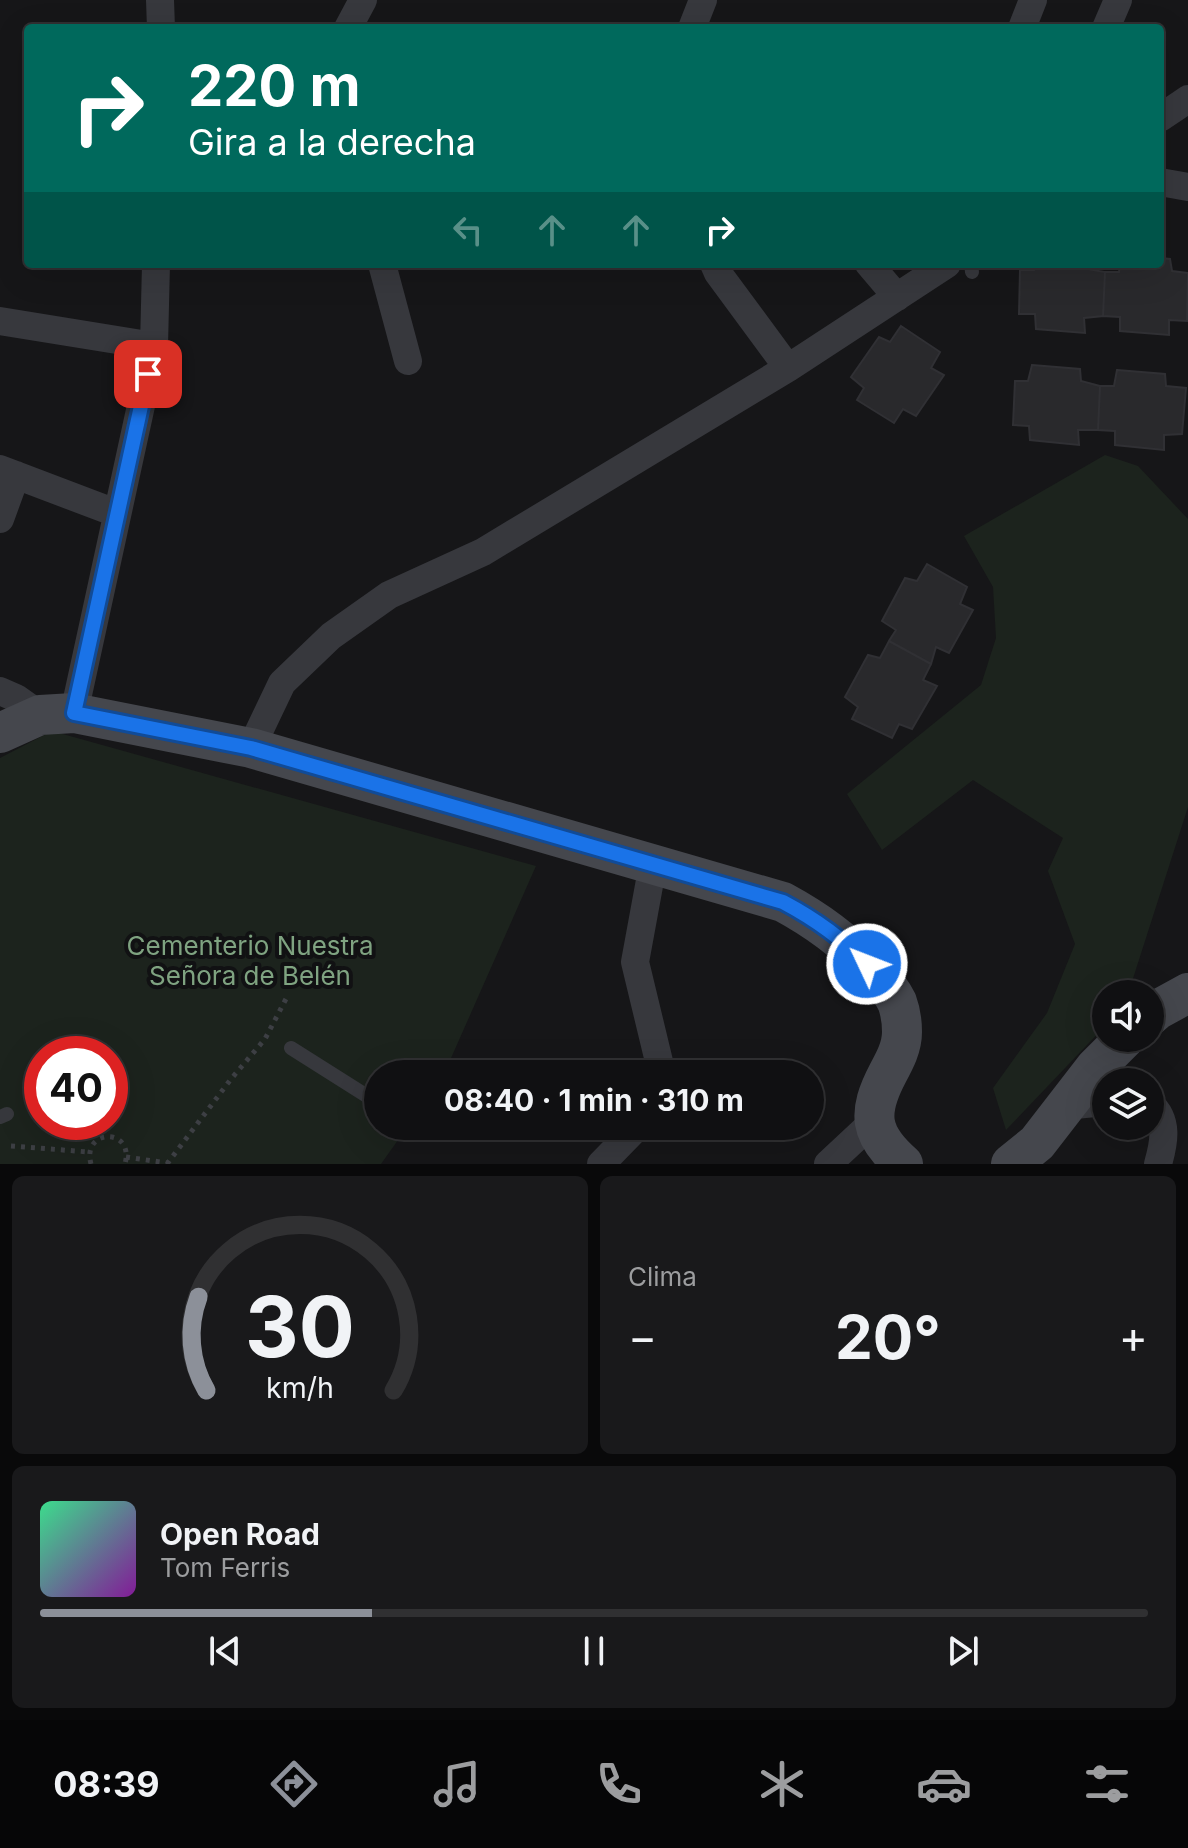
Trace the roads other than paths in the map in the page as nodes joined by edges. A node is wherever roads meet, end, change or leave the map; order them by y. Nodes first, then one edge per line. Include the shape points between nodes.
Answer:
1 (160, 0) edge
2 (363, 0) edge
3 (703, 0) edge
4 (1033, 0) edge
5 (1118, 0) edge
6 (161, 24) edge
7 (350, 24) edge
8 (694, 24) edge
9 (1024, 24) edge
10 (1108, 24) edge
11 (1188, 99) edge
12 (1164, 115) edge
13 (1164, 183) edge
14 (1188, 187) edge
15 (156, 268) edge
16 (383, 268) edge
17 (716, 268) edge
18 (880, 268) edge
19 (960, 268) edge
20 (915, 281) edge
21 (0, 321) edge
22 (154, 346) junction
23 (408, 361) dead end
24 (788, 368) junction
25 (8, 472) edge
26 (116, 513) junction
27 (0, 519) edge
28 (0, 691) edge
29 (57, 714) junction
30 (0, 733) edge
31 (251, 748) junction
32 (653, 864) junction
33 (1188, 993) edge
34 (1164, 1006) edge
35 (291, 1048) dead end
36 (1111, 1052) edge
37 (659, 1060) edge
38 (364, 1094) edge
39 (1092, 1103) edge
40 (1064, 1106) junction
41 (873, 1122) junction
42 (622, 1140) edge
43 (1163, 1140) edge
44 (601, 1164) edge
45 (828, 1164) edge
46 (903, 1164) edge
47 (1011, 1164) edge
48 (1158, 1164) edge

1 - 6 street
2 - 7 street
3 - 8 street
4 - 9 street
5 - 10 street
11 - 12 street
13 - 14 street
15 - 22 street
16 - 23 street
17 - 24 street
18 - 20 street
19 - 20 street
20 - 24 street
21 - 22 street
22 - 26 street
24 - 31 street via 483,552 389,595 331,636 282,683
25 - 26 street
25 - 27 street
26 - 29 street
28 - 29 street
29 - 30 street
29 - 31 street
31 - 32 street
32 - 37 street via 635,962
32 - 41 street via 783,902 847,943 887,985 898,1004 902,1034
33 - 34 street
35 - 38 lane
36 - 40 street
39 - 40 street
40 - 47 street via 1037,1143
41 - 45 street
41 - 46 street via 886,1149
42 - 44 street
43 - 48 street

